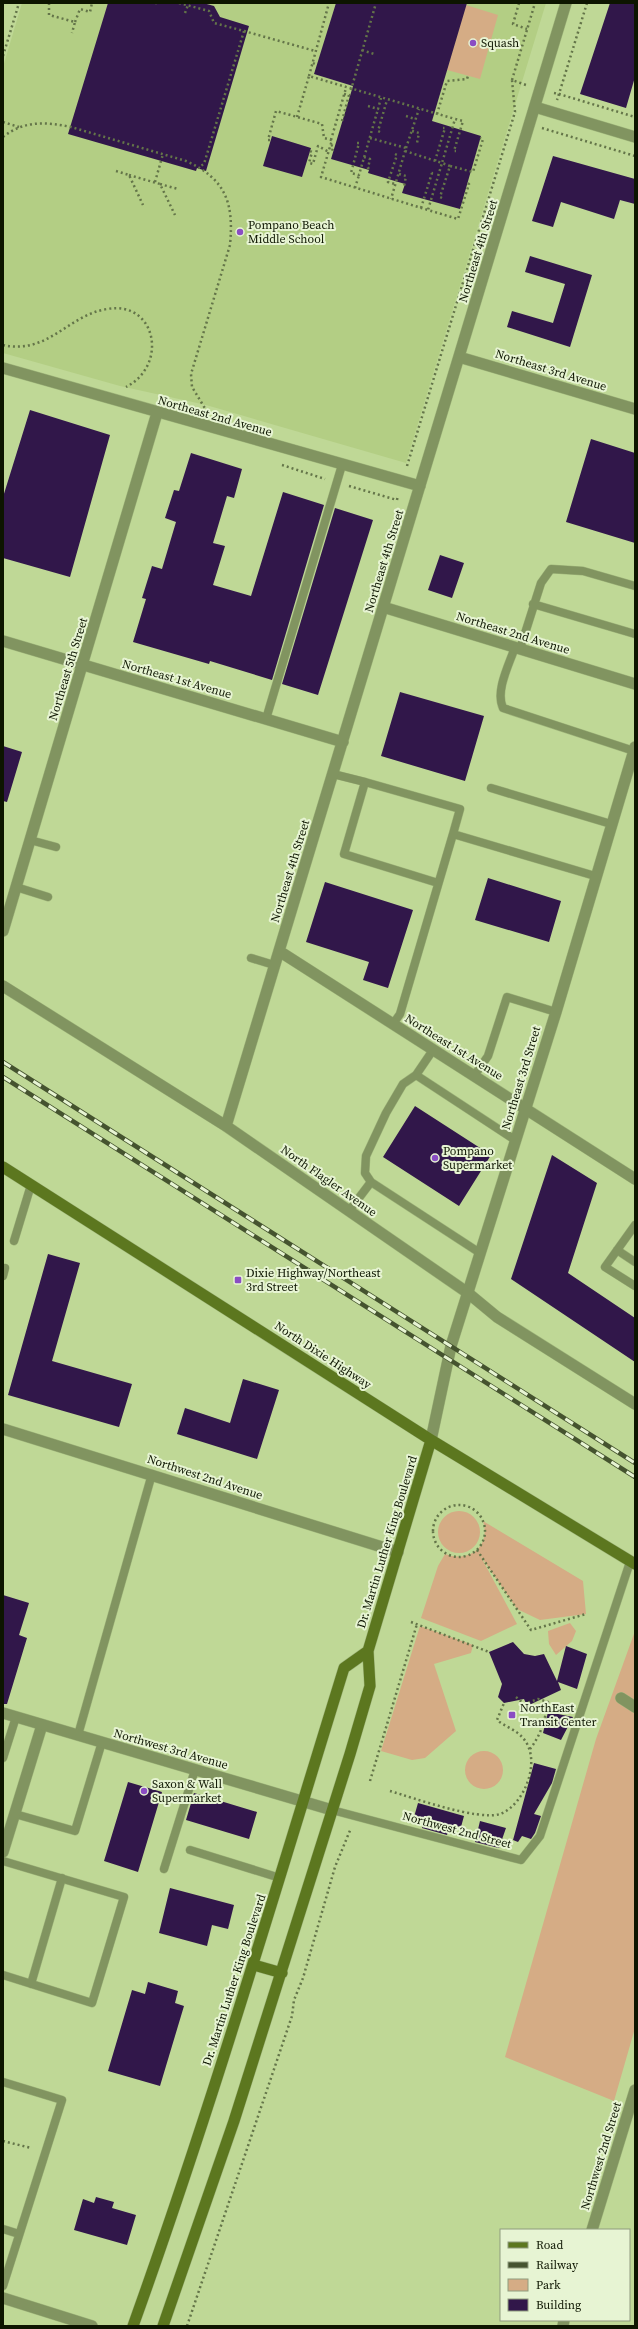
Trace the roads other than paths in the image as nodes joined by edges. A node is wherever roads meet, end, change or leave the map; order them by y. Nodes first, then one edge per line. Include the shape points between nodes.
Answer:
1 (566, 3) edge
2 (535, 107) junction
3 (635, 137) edge
4 (459, 357) junction
5 (3, 368) edge
6 (635, 409) edge
7 (157, 413) junction
8 (342, 465) junction
9 (420, 486) junction
10 (635, 586) edge
11 (533, 604) junction
12 (383, 607) junction
13 (635, 634) edge
14 (3, 641) edge
15 (517, 648) junction
16 (83, 665) junction
17 (635, 684) edge
18 (266, 719) junction
19 (343, 742) junction
20 (634, 749) edge
21 (333, 774) junction
22 (365, 782) junction
23 (491, 788) dead end
24 (611, 824) junction
25 (453, 834) junction
26 (30, 840) junction
27 (56, 847) dead end
28 (595, 876) junction
29 (438, 884) junction
30 (16, 887) junction
31 (48, 896) dead end
32 (3, 931) edge
33 (278, 951) junction
34 (251, 958) dead end
35 (274, 965) junction
36 (3, 986) edge
37 (556, 1012) junction
38 (393, 1024) junction
39 (433, 1050) junction
40 (416, 1076) junction
41 (474, 1076) junction
42 (526, 1107) junction
43 (226, 1126) junction
44 (515, 1140) junction
45 (3, 1167) edge
46 (635, 1179) edge
47 (371, 1182) junction
48 (31, 1185) junction
49 (349, 1211) junction
50 (635, 1225) edge
51 (14, 1241) dead end
52 (617, 1250) junction
53 (480, 1253) junction
54 (635, 1262) edge
55 (635, 1286) edge
56 (468, 1293) junction
57 (635, 1404) edge
58 (3, 1429) edge
59 (431, 1440) junction
60 (152, 1474) junction
61 (398, 1552) junction
62 (633, 1564) edge
63 (368, 1651) junction
64 (621, 1698) dead end
65 (635, 1707) edge
66 (3, 1713) edge
67 (16, 1717) junction
68 (42, 1725) junction
69 (78, 1735) junction
70 (102, 1742) junction
71 (3, 1758) edge
72 (195, 1770) junction
73 (303, 1802) junction
74 (332, 1810) junction
75 (15, 1814) junction
76 (190, 1850) dead end
77 (3, 1852) edge
78 (3, 1861) edge
79 (164, 1869) dead end
80 (62, 1878) junction
81 (280, 1878) junction
82 (254, 1965) junction
83 (282, 1973) junction
84 (3, 1975) edge
85 (31, 1984) junction
86 (3, 2084) edge
87 (635, 2090) edge
88 (3, 2229) edge
89 (592, 2229) edge
90 (19, 2234) junction
91 (3, 2286) edge
92 (3, 2298) edge
93 (92, 2326) edge
94 (133, 2326) edge
95 (163, 2326) edge

1 - 2 street, Northeast 4th Street
2 - 3 street
2 - 4 street, Northeast 4th Street
4 - 6 street, Northeast 3rd Avenue
4 - 9 street, Northeast 4th Street
5 - 7 street, Northeast 2nd Avenue
7 - 8 street, Northeast 2nd Avenue
7 - 16 street, Northeast 5th Street
8 - 9 street, Northeast 2nd Avenue
8 - 18 lane
9 - 12 street, Northeast 4th Street
10 - 11 lane via 583,571 551,569 541,582
11 - 13 lane
11 - 15 lane
12 - 15 street, Northeast 2nd Avenue
12 - 19 street, Northeast 4th Street
14 - 16 street, Northeast 1st Avenue
15 - 17 street, Northeast 2nd Avenue
15 - 20 lane via 500,692 503,708
16 - 18 street, Northeast 1st Avenue
16 - 26 street, Northeast 5th Street
18 - 19 street, Northeast 1st Avenue
19 - 21 street, Northeast 4th Street
20 - 24 street, Northeast 3rd Street
21 - 22 lane
21 - 33 street, Northeast 4th Street
22 - 25 lane via 460,809
22 - 29 lane via 344,854
23 - 24 lane
24 - 28 street, Northeast 3rd Street
25 - 28 lane
25 - 29 lane
26 - 27 lane
26 - 30 street, Northeast 5th Street
28 - 37 street, Northeast 3rd Street
29 - 38 lane via 400,1014
30 - 31 lane
30 - 32 street, Northeast 5th Street
33 - 35 street, Northeast 4th Street
33 - 38 street, Northeast 1st Avenue
34 - 35 lane
35 - 43 street, Northeast 4th Street
36 - 43 street, North Flagler Avenue
37 - 41 lane via 507,997 488,1056
37 - 42 street, Northeast 3rd Street
38 - 39 street, Northeast 1st Avenue
39 - 40 lane
39 - 41 street, Northeast 1st Avenue
40 - 44 lane
40 - 47 lane via 403,1084 366,1156 365,1173
41 - 42 street, Northeast 1st Avenue
42 - 44 street, Northeast 3rd Street
42 - 46 street, Northeast 1st Avenue
43 - 49 street, North Flagler Avenue
44 - 53 street, Northeast 3rd Street
45 - 48 main road, North Dixie Highway
47 - 49 lane
47 - 53 lane
48 - 51 lane
48 - 59 main road, North Dixie Highway
49 - 56 street, North Flagler Avenue
50 - 52 lane
52 - 54 lane
52 - 55 lane via 605,1268
53 - 56 street, Northeast 3rd Street
56 - 57 street, North Flagler Avenue via 497,1317
56 - 59 street, Northeast 3rd Street via 448,1358
58 - 60 street, Northwest 2nd Avenue
59 - 61 main road, Dr. Martin Luther King Boulevard
59 - 62 main road, North Dixie Highway
60 - 61 street, Northwest 2nd Avenue
60 - 69 lane
61 - 63 main road, Dr. Martin Luther King Boulevard
62 - 74 lane, Northwest 2nd Street via 540,1836 521,1860
63 - 73 main road, Dr. Martin Luther King Boulevard via 344,1668
63 - 74 main road, Dr. Martin Luther King Boulevard via 370,1686
64 - 65 street
66 - 67 street, Northwest 3rd Avenue
67 - 68 street, Northwest 3rd Avenue
67 - 71 lane
68 - 69 street, Northwest 3rd Avenue
68 - 75 street
69 - 70 street, Northwest 3rd Avenue
70 - 72 street, Northwest 3rd Avenue
70 - 75 lane via 75,1831
72 - 73 street, Northwest 3rd Avenue
72 - 79 lane
73 - 74 street, Northwest 3rd Avenue
73 - 81 main road, Dr. Martin Luther King Boulevard
74 - 83 main road, Dr. Martin Luther King Boulevard
75 - 77 street
76 - 81 lane
78 - 80 lane
80 - 85 lane
80 - 85 lane via 124,1897 92,2003
81 - 82 main road, Dr. Martin Luther King Boulevard
82 - 83 main road
82 - 94 main road, Dr. Martin Luther King Boulevard via 174,2211
83 - 95 main road, Dr. Martin Luther King Boulevard
84 - 85 lane
86 - 90 lane via 62,2100
87 - 89 street, Northwest 2nd Street
88 - 90 lane
90 - 91 lane
92 - 93 street

